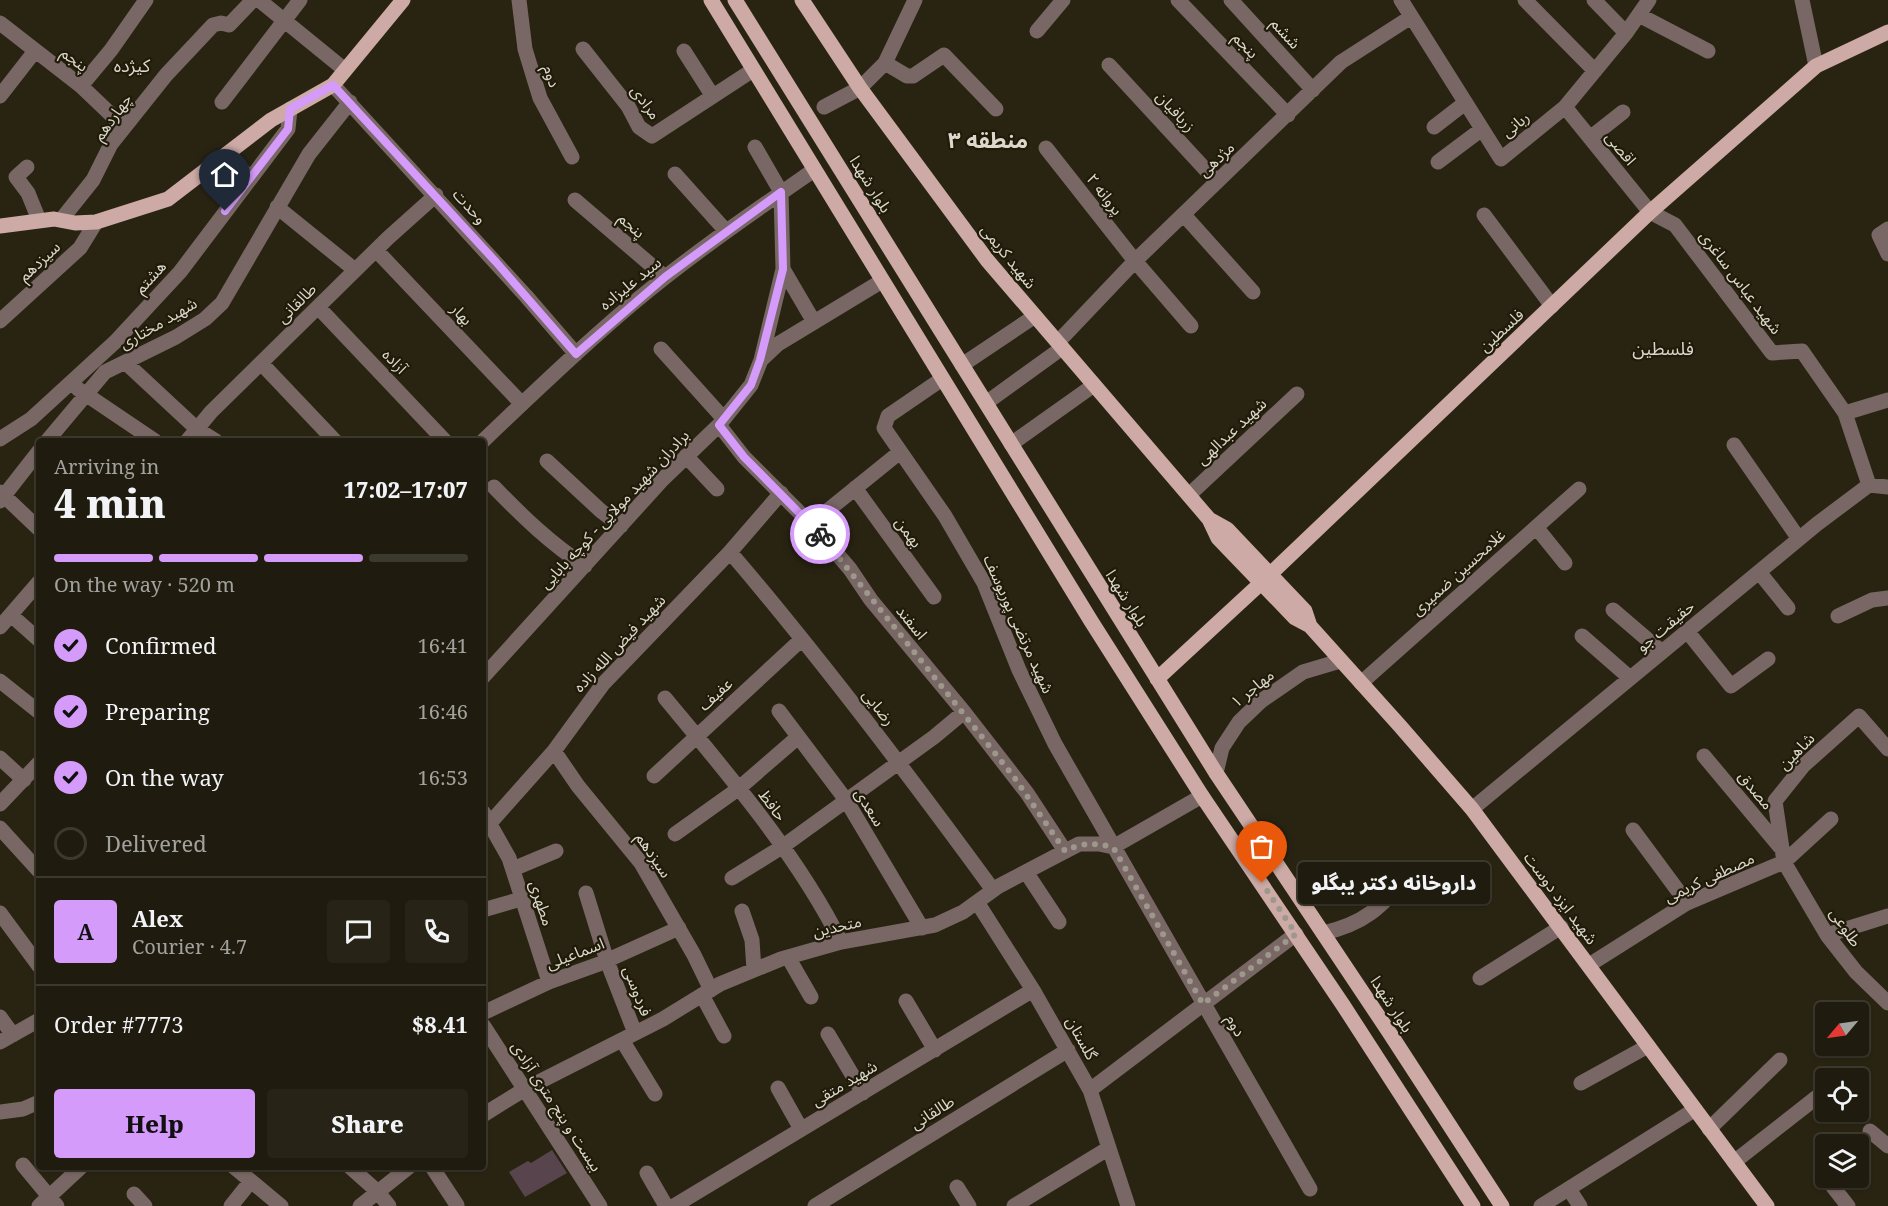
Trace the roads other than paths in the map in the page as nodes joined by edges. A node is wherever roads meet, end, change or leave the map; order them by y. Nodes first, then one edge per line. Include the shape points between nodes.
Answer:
1 (146, 0) edge
2 (253, 0) edge
3 (259, 0) edge
4 (300, 0) edge
5 (403, 0) edge
6 (519, 0) edge
7 (711, 0) edge
8 (735, 0) edge
9 (802, 0) edge
10 (915, 0) edge
11 (1063, 0) edge
12 (1178, 0) edge
13 (1231, 0) edge
14 (1401, 0) edge
15 (1525, 0) edge
16 (1594, 0) edge
17 (1649, 0) edge
18 (1802, 0) edge
19 (1639, 15) junction
20 (1411, 17) junction
21 (284, 20) junction
22 (0, 23) edge
23 (751, 25) junction
24 (1037, 31) dead end
25 (1888, 32) edge
26 (1626, 33) junction
27 (732, 36) junction
28 (583, 49) dead end
29 (35, 51) junction
30 (684, 51) dead end
31 (1708, 51) dead end
32 (885, 63) junction
33 (1109, 65) dead end
34 (1816, 66) junction
35 (345, 70) junction
36 (753, 70) junction
37 (1595, 71) junction
38 (333, 85) junction
39 (81, 86) junction
40 (860, 88) junction
41 (1313, 90) junction
42 (712, 95) junction
43 (0, 96) edge
44 (222, 102) dead end
45 (350, 102) junction
46 (1465, 103) junction
47 (824, 107) dead end
48 (1565, 107) junction
49 (290, 109) junction
50 (996, 110) dead end
51 (1623, 112) dead end
52 (1288, 115) junction
53 (124, 127) junction
54 (1434, 127) dead end
55 (1482, 129) junction
56 (1590, 138) junction
57 (754, 147) dead end
58 (1046, 148) dead end
59 (228, 153) junction
60 (572, 157) dead end
61 (1438, 162) dead end
62 (27, 167) dead end
63 (814, 170) junction
64 (675, 174) dead end
65 (250, 179) junction
66 (1217, 182) junction
67 (781, 192) junction
68 (435, 195) junction
69 (575, 200) dead end
70 (277, 207) junction
71 (1650, 212) junction
72 (1184, 215) junction
73 (1484, 215) dead end
74 (39, 220) junction
75 (61, 220) junction
76 (96, 222) junction
77 (0, 226) edge
78 (1888, 229) edge
79 (726, 231) junction
80 (376, 250) junction
81 (1888, 254) edge
82 (1135, 261) junction
83 (783, 269) junction
84 (355, 270) junction
85 (665, 277) junction
86 (882, 281) junction
87 (1253, 292) dead end
88 (1552, 306) junction
89 (318, 307) junction
90 (1035, 316) junction
91 (0, 321) edge
92 (814, 322) junction
93 (1191, 326) dead end
94 (1060, 345) junction
95 (661, 349) dead end
96 (576, 354) junction
97 (760, 360) junction
98 (126, 363) junction
99 (261, 363) junction
100 (962, 365) junction
101 (942, 379) junction
102 (71, 384) junction
103 (1094, 385) junction
104 (1297, 394) dead end
105 (85, 395) junction
106 (1888, 400) edge
107 (986, 403) junction
108 (522, 404) junction
109 (1845, 413) junction
110 (722, 422) junction
111 (133, 435) edge
112 (192, 435) edge
113 (49, 438) edge
114 (332, 438) edge
115 (442, 438) edge
116 (486, 438) edge
117 (0, 439) edge
118 (1011, 444) junction
119 (1734, 445) dead end
120 (900, 452) junction
121 (36, 455) edge
122 (686, 456) junction
123 (547, 461) dead end
124 (1869, 485) junction
125 (494, 487) dead end
126 (1888, 487) edge
127 (855, 488) junction
128 (717, 489) dead end
129 (1578, 489) dead end
130 (781, 493) junction
131 (1189, 495) junction
132 (1, 496) edge
133 (811, 524) junction
134 (36, 526) edge
135 (621, 526) junction
136 (1536, 527) junction
137 (1798, 538) junction
138 (730, 552) junction
139 (1565, 563) dead end
140 (585, 566) junction
141 (1759, 572) junction
142 (1265, 578) junction
143 (36, 585) edge
144 (934, 597) dead end
145 (1888, 598) edge
146 (1788, 608) dead end
147 (1613, 610) dead end
148 (10, 615) junction
149 (1838, 616) dead end
150 (0, 627) edge
151 (1687, 631) junction
152 (1582, 636) dead end
153 (36, 637) edge
154 (802, 639) junction
155 (1662, 652) junction
156 (1768, 659) dead end
157 (1340, 661) junction
158 (486, 673) edge
159 (1630, 678) junction
160 (1156, 679) junction
161 (0, 681) edge
162 (1360, 683) junction
163 (665, 698) dead end
164 (36, 710) edge
165 (779, 711) dead end
166 (964, 712) junction
167 (697, 736) junction
168 (798, 737) junction
169 (1888, 749) edge
170 (554, 751) junction
171 (1704, 756) dead end
172 (0, 759) edge
173 (899, 761) junction
174 (36, 766) edge
175 (1216, 773) junction
176 (654, 776) dead end
177 (24, 780) junction
178 (738, 789) junction
179 (1202, 796) junction
180 (846, 800) junction
181 (0, 804) edge
182 (1472, 809) junction
183 (487, 817) edge
184 (1831, 819) dead end
185 (0, 828) edge
186 (1633, 830) dead end
187 (675, 834) dead end
188 (782, 847) junction
189 (1113, 847) junction
190 (556, 851) dead end
191 (1065, 851) junction
192 (1782, 855) junction
193 (36, 868) edge
194 (513, 869) junction
195 (1026, 872) junction
196 (1408, 874) dead end
197 (732, 878) dead end
198 (993, 890) junction
199 (586, 893) dead end
200 (521, 899) junction
201 (977, 902) junction
202 (1687, 903) junction
203 (486, 909) edge
204 (742, 911) dead end
205 (0, 913) edge
206 (1888, 916) edge
207 (1059, 922) dead end
208 (1561, 927) junction
209 (679, 928) junction
210 (922, 928) junction
211 (1323, 933) junction
212 (1296, 934) junction
213 (1827, 935) junction
214 (841, 942) junction
215 (788, 957) junction
216 (607, 961) junction
217 (36, 962) edge
218 (1589, 965) junction
219 (754, 970) junction
220 (1480, 978) dead end
221 (549, 982) junction
222 (1033, 990) junction
223 (706, 992) junction
224 (1362, 992) junction
225 (811, 997) dead end
226 (906, 1001) dead end
227 (1888, 1003) edge
228 (1203, 1004) junction
229 (1343, 1005) junction
230 (486, 1012) edge
231 (0, 1017) edge
232 (36, 1024) edge
233 (486, 1030) edge
234 (1389, 1032) junction
235 (828, 1034) dead end
236 (724, 1036) dead end
237 (628, 1037) junction
238 (6, 1038) edge
239 (1648, 1046) junction
240 (1369, 1047) junction
241 (934, 1050) junction
242 (1068, 1050) junction
243 (1780, 1060) dead end
244 (1581, 1083) dead end
245 (778, 1088) dead end
246 (525, 1089) junction
247 (1090, 1090) junction
248 (863, 1093) junction
249 (655, 1094) dead end
250 (1815, 1099) edge
251 (36, 1103) edge
252 (1694, 1110) junction
253 (0, 1112) edge
254 (486, 1113) edge
255 (1709, 1129) junction
256 (801, 1130) junction
257 (1870, 1131) dead end
258 (1888, 1146) edge
259 (1109, 1148) junction
260 (1734, 1162) junction
261 (23, 1165) dead end
262 (78, 1170) edge
263 (238, 1170) edge
264 (353, 1170) edge
265 (405, 1170) edge
266 (434, 1170) edge
267 (647, 1173) dead end
268 (251, 1181) junction
269 (957, 1187) dead end
270 (1834, 1188) edge
271 (1310, 1189) dead end
272 (1569, 1189) junction
273 (377, 1191) junction
274 (134, 1194) dead end
275 (48, 1203) edge
276 (457, 1205) edge
277 (145, 1206) edge
278 (231, 1206) edge
279 (281, 1206) edge
280 (360, 1206) edge
281 (389, 1206) edge
282 (600, 1206) edge
283 (666, 1206) edge
284 (674, 1206) edge
285 (815, 1206) edge
286 (969, 1206) edge
287 (1014, 1206) edge
288 (1128, 1206) edge
289 (1473, 1206) edge
290 (1502, 1206) edge
291 (1541, 1206) edge
292 (1580, 1206) edge
293 (1767, 1206) edge
294 (1848, 1206) edge

1 - 39 street
2 - 53 street, چهاردهم via 229,25 213,25
3 - 21 street
4 - 21 street
5 - 35 main road
6 - 60 street, دوم via 525,49 540,98
7 - 27 main road
8 - 23 main road, بلوار شهدا
9 - 40 main road, شهید کریمی
10 - 32 street
11 - 24 street
12 - 52 street, پنجم
13 - 41 street, ششم
14 - 20 street, ربانی
15 - 37 street
16 - 26 street
17 - 19 street, ربانی
18 - 34 street
19 - 26 street, ربانی
19 - 31 street
20 - 41 street, مژدهی via 1341,62
20 - 46 street, ربانی
21 - 35 street
21 - 44 street
22 - 29 street, پنجم
23 - 27 main road
23 - 100 main road, بلوار شهدا
25 - 34 main road, فلسطین
26 - 37 street, ربانی
27 - 36 main road
28 - 42 street, مرادی via 628,106 639,127 652,136
29 - 39 street, پنجم
29 - 43 street
30 - 42 street
32 - 40 street
32 - 50 street via 913,76 944,55
33 - 66 street, زربافیان
34 - 71 main road, فلسطین
35 - 38 main road
36 - 42 street, مرادی
36 - 63 main road
37 - 48 street, ربانی
38 - 45 street, وحدت
38 - 49 main road
39 - 53 street, پنجم
40 - 47 street
40 - 90 main road, شهید کریمی via 987,260
41 - 52 street, مژدهی
45 - 68 street, وحدت
45 - 70 street, شهید مختاری via 309,154
46 - 54 street
46 - 55 street, ربانی
48 - 55 street, ربانی via 1501,159
48 - 56 street, اقصی
49 - 59 main road
49 - 65 street, هشتم via 288,129
51 - 56 street
52 - 66 street, مژدهی
53 - 75 street, چهاردهم via 93,180
55 - 61 street
56 - 71 street, اقصی
57 - 67 street
58 - 82 street, پروانه ۲
59 - 65 street
59 - 76 main road via 168,199
62 - 74 street via 16,177 28,193
63 - 67 street, سید علیزاده
63 - 86 main road
64 - 79 street
65 - 102 street, هشتم via 180,272
66 - 72 street, مژدهی
67 - 79 street, سید علیزاده
67 - 83 street
68 - 80 street, طالقانی
68 - 96 street, وحدت
69 - 85 street, پنجم
70 - 84 street
70 - 98 street, شهید مختاری via 222,303 195,325
71 - 88 main road, فلسطین
71 - 109 street, شهید عباس ساغری via 1674,225 1772,353 1802,351
72 - 82 street, مژدهی
72 - 87 street
73 - 88 street
74 - 75 main road
74 - 77 main road
75 - 76 main road
76 - 91 street, سیزدهم via 80,248
78 - 81 street via 1879,235
79 - 85 street, سید علیزاده
80 - 84 street, طالقانی
80 - 108 street, بهار
82 - 93 street, پروانه ۲
82 - 94 street, مژدهی
83 - 92 street
83 - 97 street, برادران شهید مولایی - کوچه بابایی
84 - 89 street, طالقانی
85 - 96 street, سید علیزاده
86 - 92 street
86 - 101 main road
88 - 142 main road, فلسطین
89 - 99 street, طالقانی
89 - 115 street, آزاده
90 - 94 main road, شهید کریمی
90 - 100 street
92 - 97 street
94 - 103 main road, شهید کریمی
94 - 107 street, مژدهی
95 - 110 street, اسفند
96 - 108 street, سید علیزاده
97 - 110 street, برادران شهید مولایی - کوچه بابایی via 751,385
98 - 105 street, شهید مختاری via 105,372
98 - 112 street
99 - 112 street, طالقانی
99 - 114 street
100 - 107 main road, بلوار شهدا
101 - 120 street, شهید مرتضی پوریوسف via 888,416 884,428
101 - 179 main road
102 - 105 street
102 - 117 street, هشتم via 31,419
103 - 118 street
103 - 131 main road, شهید کریمی
104 - 131 street, شهید عبدالهی
105 - 111 street
105 - 113 street, شهید مختاری
106 - 109 street
107 - 118 main road, بلوار شهدا
108 - 116 street, سید علیزاده
109 - 124 street, شهید عباس ساغری
110 - 122 street, برادران شهید مولایی - کوچه بابایی
110 - 130 street, اسفند via 744,457
118 - 160 main road, بلوار شهدا
119 - 137 street
120 - 127 street
120 - 189 street, شهید مرتضی پوریوسف via 945,516 984,583 1019,670 1055,744
121 - 132 street
122 - 128 street
122 - 135 street, برادران شهید مولایی - کوچه بابایی
123 - 135 street
124 - 126 street
124 - 137 street, حقیقت جو
125 - 140 street via 542,534
127 - 133 street
127 - 144 street, بهمن
129 - 136 street, غلامحسین ضمیری
130 - 133 street, اسفند
130 - 138 street, شهید فیض الله زاده
131 - 142 main road, شهید کریمی via 1209,519 1227,529
132 - 134 street
133 - 166 street, اسفند
135 - 140 street, برادران شهید مولایی - کوچه بابایی
136 - 139 street
136 - 162 street, غلامحسین ضمیری
137 - 141 street, حقیقت جو
138 - 154 street, رضایی
138 - 170 street, شهید فیض الله زاده via 603,684
140 - 158 street, برادران شهید مولایی - کوچه بابایی
141 - 146 street
141 - 151 street, حقیقت جو
142 - 157 main road, شهید ایزد دوست via 1305,611 1310,626
142 - 160 main road, فلسطین
143 - 148 street
145 - 149 street via 1872,600
147 - 155 street
148 - 150 street
148 - 153 street
151 - 155 street, حقیقت جو
151 - 156 street via 1731,686
152 - 159 street
154 - 167 street, عفیف
154 - 173 street, رضایی
155 - 159 street, حقیقت جو
157 - 162 main road, شهید ایزد دوست
157 - 175 street, مهاجر ۱ via 1303,672 1261,701 1239,722 1222,748
159 - 182 street, حقیقت جو
160 - 175 main road, بلوار شهدا
161 - 164 street
162 - 182 main road, شهید ایزد دوست
163 - 167 street, حافظ
165 - 168 street, سعدی
166 - 173 street
166 - 191 street, اسفند via 1027,793
167 - 176 street, عفیف
167 - 178 street, حافظ
168 - 178 street
168 - 180 street, سعدی
169 - 192 street, شاهین via 1859,716 1803,766 1775,801
170 - 183 street, شهید فیض الله زاده
170 - 209 street, سیزدهم via 641,863
171 - 192 street, مصدق
172 - 177 street
173 - 180 street
173 - 198 street, رضایی
174 - 177 street
175 - 211 main road, بلوار شهدا
177 - 181 street
178 - 187 street
178 - 188 street, حافظ
179 - 189 street
179 - 212 main road
180 - 188 street
180 - 210 street, سعدی
182 - 208 main road, شهید ایزد دوست
183 - 194 street
184 - 192 street, مصطفی کریمی
185 - 193 street
186 - 202 street
188 - 197 street
188 - 214 street, حافظ via 814,892
189 - 191 street, متحدین via 1079,844
189 - 228 street, دوم
190 - 194 street
191 - 195 street, متحدین
192 - 202 street, مصطفی کریمی
192 - 213 street, طلوعی
194 - 200 street, مطهری
195 - 198 street, متحدین
195 - 207 street
196 - 211 street via 1369,916
198 - 201 street, متحدین
199 - 216 street, فردوسی
200 - 203 street
200 - 221 street, مطهری
201 - 210 street, متحدین via 963,912
201 - 222 street, گلستان
202 - 218 street, مصطفی کریمی
204 - 219 street via 752,940
205 - 217 street
206 - 213 street
208 - 218 main road, شهید ایزد دوست
208 - 220 street
209 - 216 street, اسماعیلی
209 - 223 street, سیزدهم
210 - 214 street, متحدین
211 - 224 main road, بلوار شهدا
212 - 228 street
212 - 229 main road
213 - 227 street, طلوعی via 1856,972
214 - 215 street, متحدین
215 - 219 street, متحدین
215 - 225 street
216 - 221 street, اسماعیلی
216 - 237 street, فردوسی
218 - 239 main road, شهید ایزد دوست
219 - 223 street, متحدین
221 - 230 street, اسماعیلی
222 - 241 street, شهید متقی
222 - 242 street, گلستان
223 - 236 street, سیزدهم
223 - 237 street, متحدین
224 - 229 main road via 1357,1005
224 - 234 main road, بلوار شهدا
226 - 241 street
228 - 247 street
228 - 271 street, دوم
229 - 240 main road
231 - 238 street
232 - 238 street
233 - 246 street, بیست و پنج متری آزادی
234 - 240 main road via 1376,1029 1370,1033
234 - 290 main road, بلوار شهدا
235 - 248 street
237 - 246 street, متحدین
237 - 249 street, فردوسی
239 - 244 street
239 - 252 main road, شهید ایزد دوست
240 - 289 main road
241 - 248 street, شهید متقی
242 - 247 street, گلستان
242 - 285 street, طالقانی
243 - 255 street
245 - 256 street
246 - 254 street, متحدین
246 - 282 street, بیست و پنج متری آزادی
247 - 259 street, گلستان
248 - 256 street, شهید متقی
250 - 260 street
251 - 253 street
252 - 255 main road, شهید ایزد دوست
252 - 272 street
255 - 260 main road, شهید ایزد دوست
256 - 284 street, شهید متقی
257 - 258 street
259 - 287 street
259 - 288 street, گلستان
260 - 293 main road, شهید ایزد دوست
261 - 275 street
262 - 275 street
263 - 268 street
264 - 273 street
265 - 273 street
266 - 276 street
267 - 283 street
268 - 278 street
268 - 279 street
269 - 286 street
270 - 294 street
272 - 291 street
272 - 292 street
273 - 280 street
273 - 281 street
274 - 277 street

